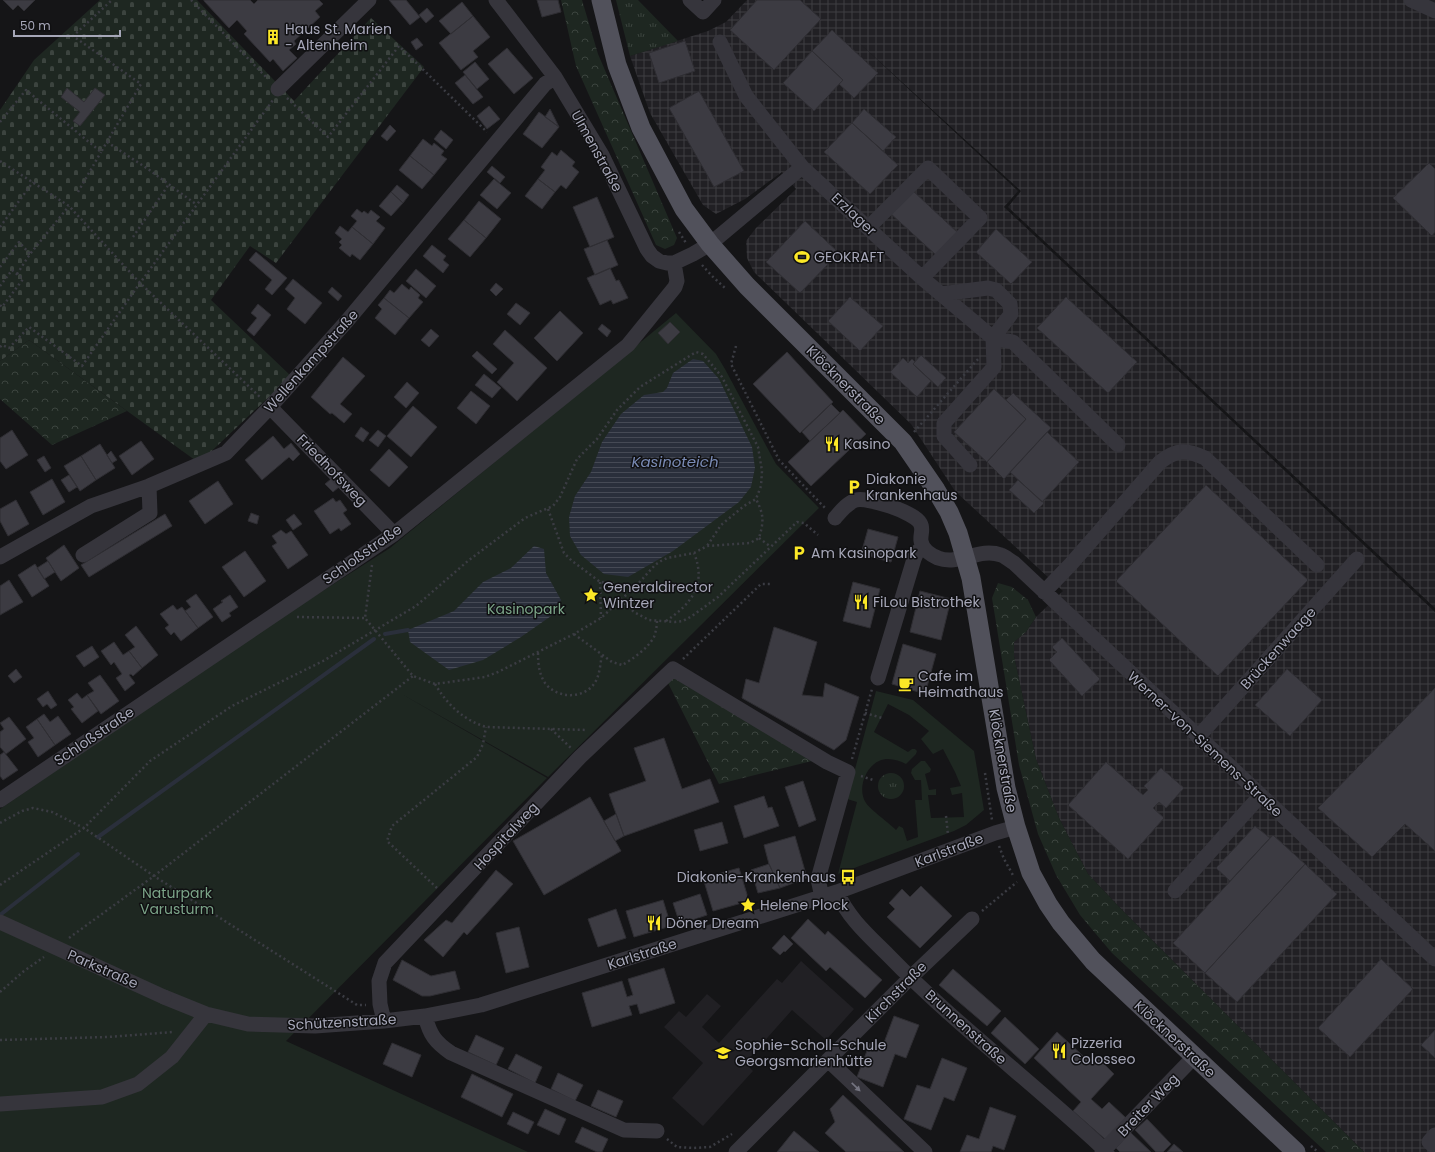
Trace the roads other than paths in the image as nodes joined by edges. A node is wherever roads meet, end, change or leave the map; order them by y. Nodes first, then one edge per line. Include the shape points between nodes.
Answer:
1 (369, 0) edge
2 (496, 0) edge
3 (601, 0) edge
4 (690, 0) edge
5 (714, 0) edge
6 (1411, 0) edge
7 (1435, 11) edge
8 (720, 42) dead end
9 (555, 77) junction
10 (278, 89) road end
11 (802, 167) junction
12 (868, 228) junction
13 (710, 244) junction
14 (674, 263) junction
15 (922, 278) junction
16 (941, 294) junction
17 (993, 338) junction
18 (270, 407) junction
19 (1118, 445) dead end
20 (970, 465) dead end
21 (149, 486) junction
22 (835, 518) road end
23 (394, 534) junction
24 (923, 547) junction
25 (83, 555) dead end
26 (0, 557) edge
27 (966, 558) junction
28 (1357, 559) dead end
29 (1317, 565) dead end
30 (1044, 592) junction
31 (878, 678) road end
32 (1198, 737) junction
33 (1260, 796) junction
34 (0, 800) edge
35 (1016, 827) junction
36 (1175, 891) dead end
37 (838, 892) junction
38 (822, 897) junction
39 (972, 919) road end
40 (0, 922) edge
41 (1435, 959) edge
42 (910, 978) junction
43 (206, 1014) junction
44 (425, 1016) junction
45 (384, 1021) junction
46 (1194, 1057) junction
47 (828, 1060) junction
48 (0, 1104) edge
49 (657, 1131) road end
50 (1435, 1136) edge
51 (1435, 1147) edge
52 (1104, 1151) edge
53 (736, 1152) edge
54 (924, 1152) edge
55 (1296, 1152) edge

1 - 10 street
2 - 9 street, Ulmenstraße
3 - 13 main road, Klöcknerstraße via 617,65 641,128 684,209
4 - 5 street via 703,12
6 - 7 street
8 - 11 street, Erzlager via 746,96
9 - 14 street, Ulmenstraße via 602,155 647,249 659,261
9 - 18 street, Wellenkampstraße via 545,84 347,321
11 - 12 street, Erzlager
11 - 13 street
12 - 15 street, Erzlager
12 - 15 street via 928,168 980,218
13 - 14 street
13 - 27 main road, Klöcknerstraße via 747,286 903,442 949,512
14 - 23 street, Schloßstraße via 677,281 675,287 628,345
15 - 16 street, Erzlager
16 - 17 street, Erzlager
16 - 17 street via 988,288 996,290 1010,304 1011,314
17 - 19 street via 1013,342
17 - 20 street via 994,367 944,423 944,436
18 - 21 street, Wellenkampstraße via 226,453
18 - 23 street, Friedhofsweg
21 - 25 street via 150,514
21 - 26 street, Wellenkampstraße via 90,506
22 - 24 street via 846,506 858,500 872,501 903,510 921,524
23 - 34 street, Schloßstraße
24 - 27 street via 936,557 946,560
24 - 31 street via 914,559
27 - 30 street, Werner-von-Siemens-Straße via 986,553 1001,555 1014,563
27 - 35 main road, Klöcknerstraße via 1006,788
28 - 32 street, Brückenwaage
29 - 30 street via 1205,458 1182,451 1169,455 1160,462
30 - 32 street, Werner-von-Siemens-Straße
32 - 33 street, Werner-von-Siemens-Straße
33 - 36 street
33 - 41 street, Werner-von-Siemens-Straße
35 - 37 street, Karlstraße
35 - 46 main road, Klöcknerstraße via 1031,873 1061,923 1093,962
37 - 38 street, Karlstraße
37 - 42 street, Brunnenstraße via 842,904 853,920
38 - 44 street, Karlstraße via 482,1005
38 - 45 street, Hospitalweg via 818,879 848,772 673,669 580,757 385,963 379,981
39 - 42 street, Kirchstraße
40 - 43 street, Parkstraße, bridge
42 - 47 street, Kirchstraße
42 - 52 street, Brunnenstraße
43 - 45 street, Schützenstraße via 248,1024 315,1026
43 - 48 street via 172,1057 138,1084 102,1097
44 - 45 street, Schützenstraße
44 - 49 street via 437,1044 451,1053 624,1130
46 - 52 street, Breiter Weg
46 - 55 main road, Klöcknerstraße
47 - 53 street, Kirchstraße
47 -> 54 street
50 - 51 street via 1429,1142

